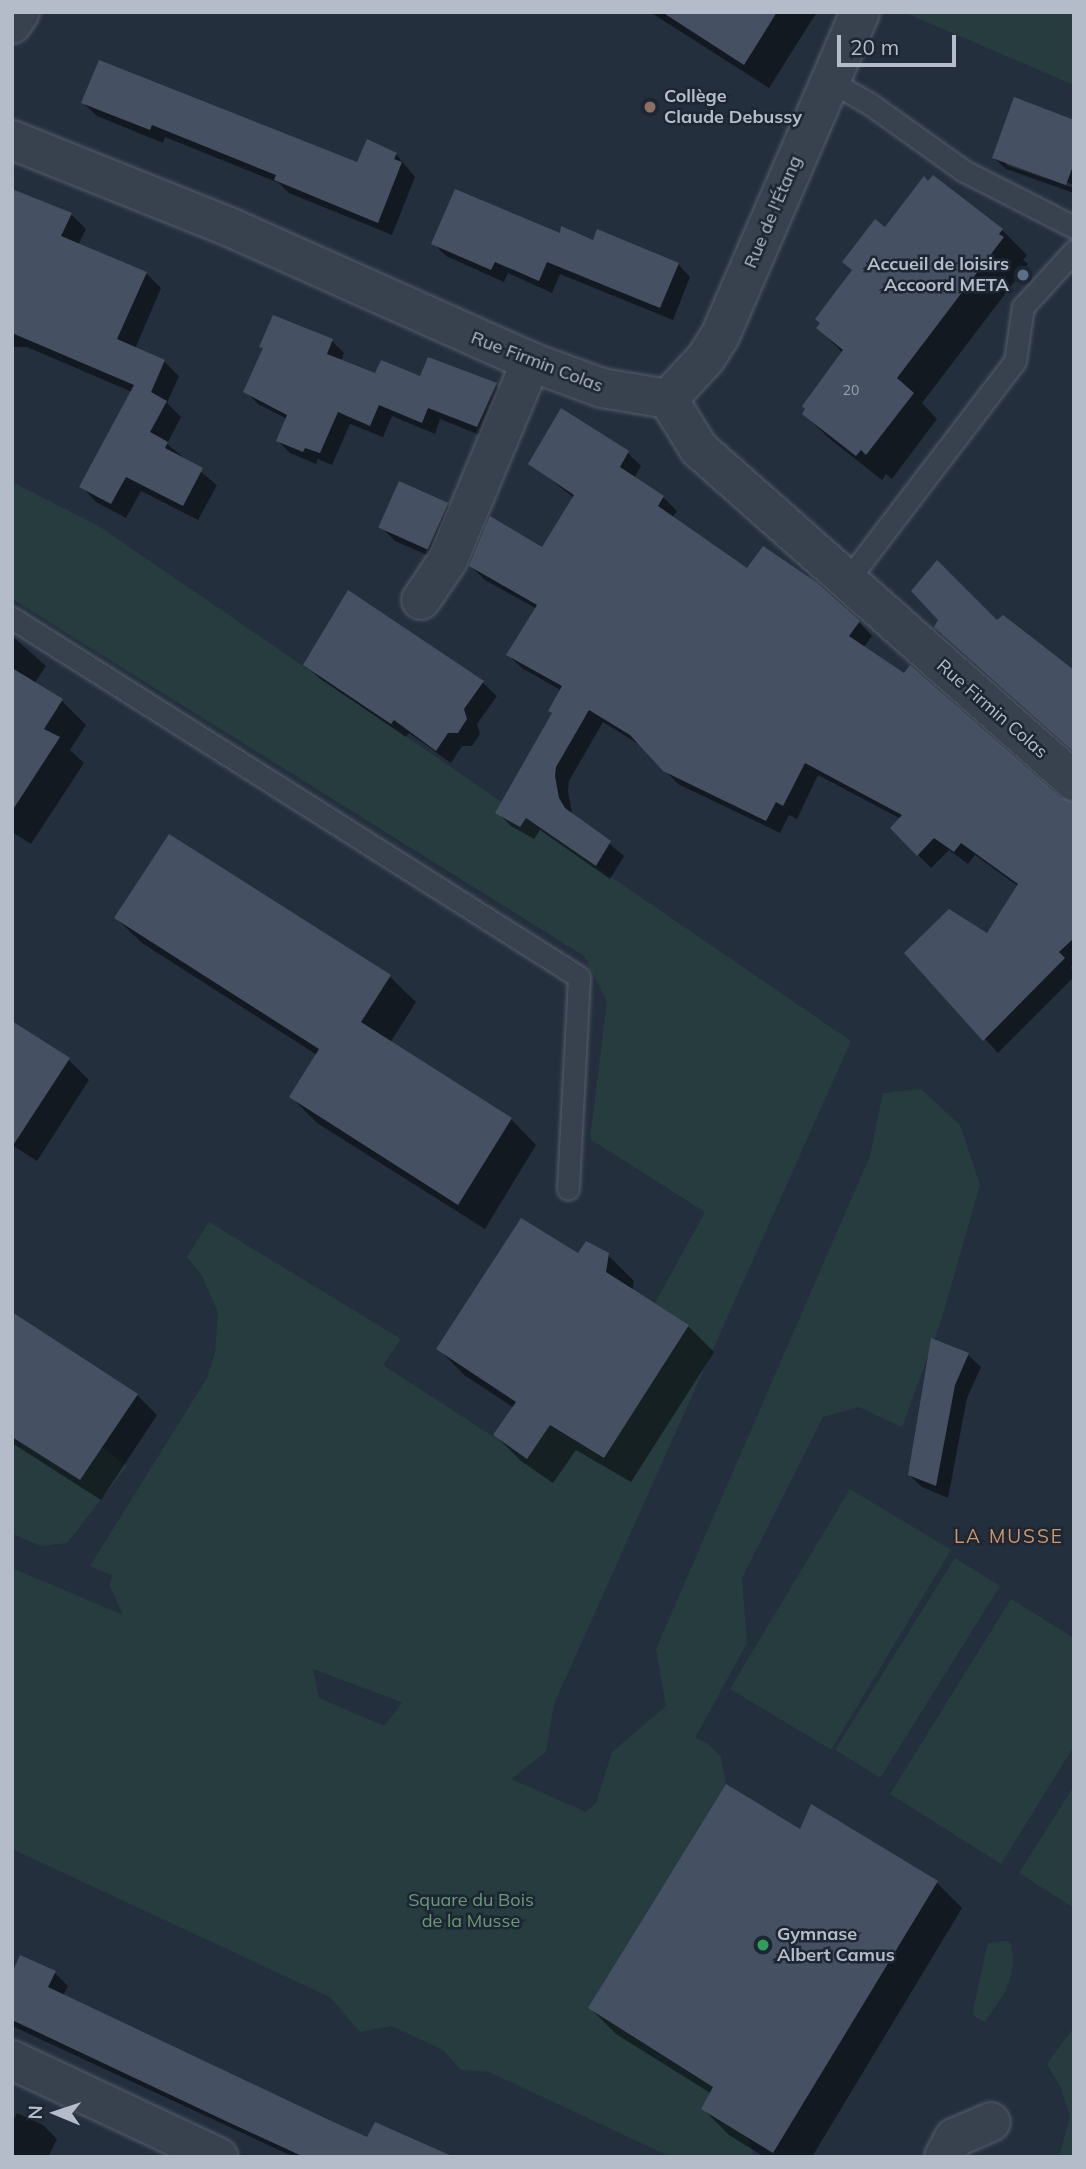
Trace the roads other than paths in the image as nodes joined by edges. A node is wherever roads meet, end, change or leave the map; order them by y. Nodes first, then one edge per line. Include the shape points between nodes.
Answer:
1 (20, 12) edge
2 (860, 12) edge
3 (12, 24) edge
4 (830, 81) junction
5 (12, 140) edge
6 (1074, 227) edge
7 (1074, 251) edge
8 (531, 362) junction
9 (668, 399) junction
10 (846, 582) junction
11 (421, 600) dead end
12 (12, 618) edge
13 (1074, 781) edge
14 (568, 1188) dead end
15 (12, 2060) edge
16 (991, 2122) dead end
17 (218, 2157) edge
18 (944, 2157) edge

1 - 3 street
2 - 4 street, Rue de l'Étang
4 - 6 lane via 964,171
4 - 9 street, Rue de l'Étang via 720,336
5 - 8 street, Rue Firmin Colas via 234,229
7 - 10 lane via 1023,307 1015,361
8 - 9 street, Rue Firmin Colas via 602,388
8 - 11 street via 448,560
9 - 10 street, Rue Firmin Colas via 698,449
10 - 13 street, Rue Firmin Colas
12 - 14 lane via 579,977
15 - 17 street
16 - 18 street via 954,2138

